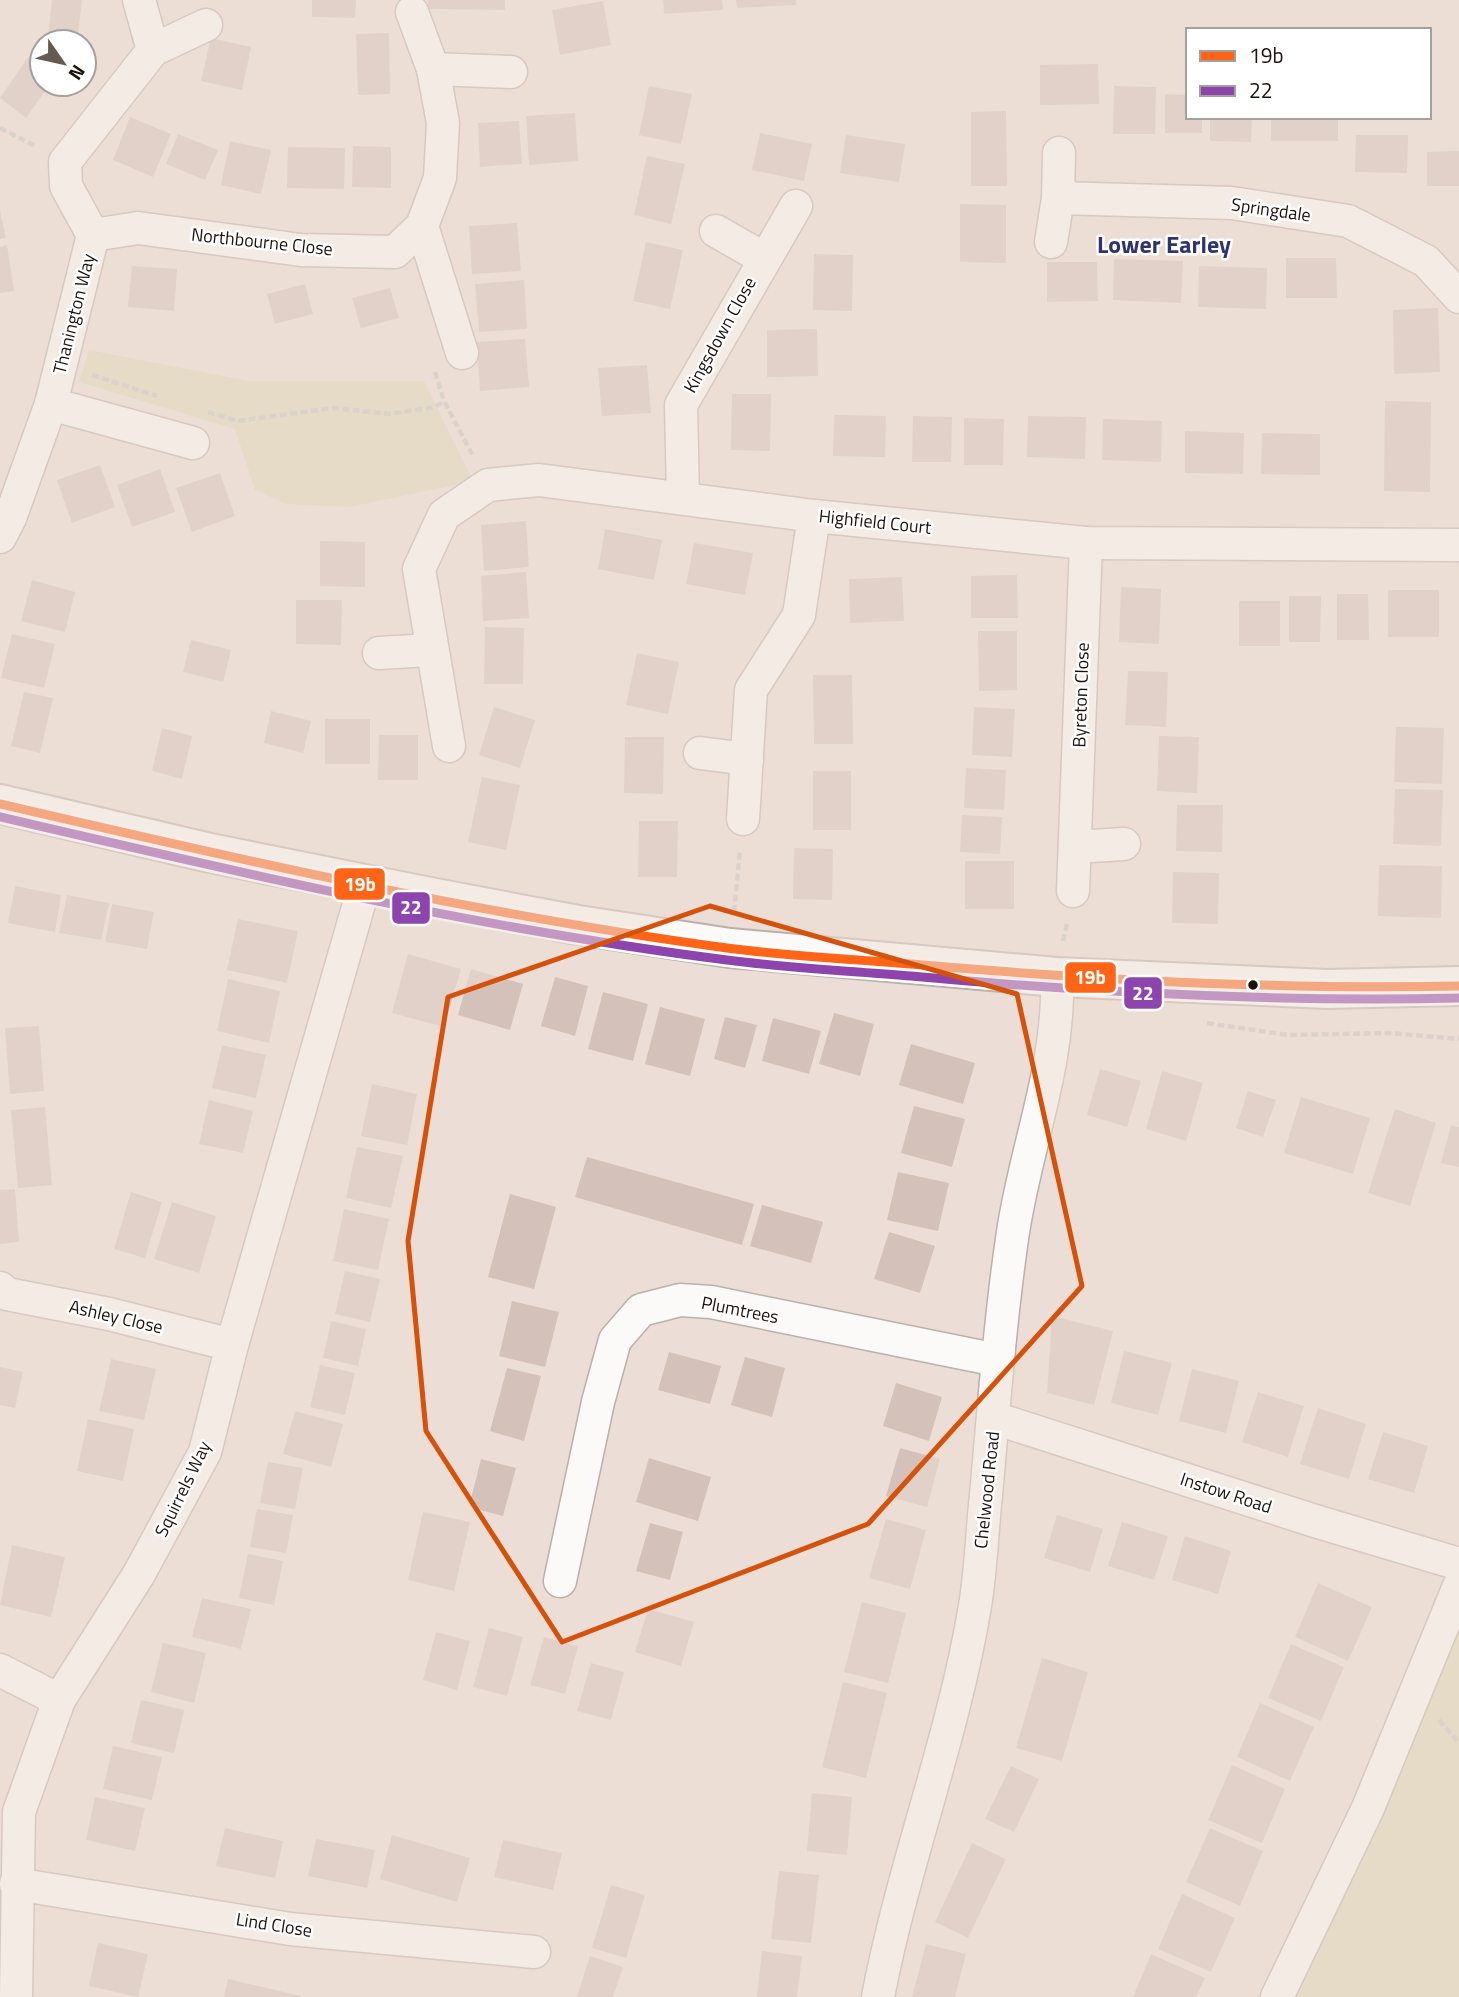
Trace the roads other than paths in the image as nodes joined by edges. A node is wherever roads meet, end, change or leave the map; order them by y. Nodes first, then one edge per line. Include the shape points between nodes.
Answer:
1 (139, 0) edge
2 (412, 12) dead end
3 (206, 25) dead end
4 (153, 50) junction
5 (433, 69) junction
6 (511, 72) dead end
7 (1059, 153) dead end
8 (1058, 198) junction
9 (796, 206) dead end
10 (422, 226) junction
11 (716, 231) dead end
12 (93, 235) junction
13 (1051, 243) dead end
14 (763, 258) junction
15 (1459, 297) edge
16 (462, 353) dead end
17 (51, 404) junction
18 (193, 443) dead end
19 (12, 473) edge
20 (683, 497) junction
21 (814, 516) junction
22 (0, 537) edge
23 (1086, 543) junction
24 (1459, 545) edge
25 (430, 650) junction
26 (379, 653) dead end
27 (449, 746) dead end
28 (700, 753) dead end
29 (747, 759) junction
30 (0, 804) edge
31 (743, 819) road end
32 (1124, 844) dead end
33 (1075, 847) junction
34 (365, 883) junction
35 (1073, 891) dead end
36 (1057, 977) junction
37 (1459, 986) edge
38 (0, 1288) edge
39 (232, 1345) junction
40 (997, 1360) junction
41 (995, 1418) junction
42 (1459, 1564) edge
43 (560, 1581) dead end
44 (1459, 1586) edge
45 (0, 1670) edge
46 (59, 1700) junction
47 (16, 1884) junction
48 (534, 1952) dead end
49 (16, 1997) edge
50 (878, 1997) edge
51 (1276, 1997) edge

1 - 4 street
2 - 5 street, Northbourne Close
3 - 4 street
4 - 12 street, Thanington Way via 65,162 66,187
5 - 6 street
5 - 10 street, Northbourne Close via 443,123 440,178
7 - 8 street
8 - 13 street
8 - 15 street, Springdale via 1231,204 1348,221 1426,261
9 - 14 street, Kingsdown Close
10 - 12 street, Northbourne Close via 395,251 302,250 138,228
10 - 16 street
11 - 14 street, Kingsdown Close
12 - 17 street, Thanington Way
14 - 20 street, Kingsdown Close via 681,405
17 - 18 street
17 - 19 street, Thanington Way
19 - 22 street, Thanington Way via 10,517
20 - 21 street, Highfield Court
20 - 25 street, Highfield Court via 539,480 488,485 444,515 419,569
21 - 23 street, Highfield Court
21 - 29 street via 799,615 751,690
23 - 24 street, Highfield Court
23 - 33 street, Byreton Close
25 - 26 street
25 - 27 street, Highfield Court
28 - 29 street
29 - 31 street
30 - 34 street
32 - 33 street
33 - 35 street, Byreton Close
34 - 36 street via 578,925 730,948
34 - 39 street, Squirrels Way
36 - 37 street via 1327,989
36 - 40 street, Chelwood Road via 1059,1013 1054,1048 1015,1219
38 - 39 street, Ashley Close via 6,1294
39 - 46 street, Squirrels Way via 205,1452 139,1574
40 - 41 street, Chelwood Road
40 - 43 street, Plumtrees via 711,1302 680,1300 641,1310 615,1340
41 - 42 street, Instow Road
41 - 50 street, Chelwood Road via 976,1604 952,1721
44 - 51 street via 1368,1808
45 - 46 street
46 - 47 street, Squirrels Way via 19,1812
47 - 48 street, Lind Close via 290,1928
47 - 49 street, Squirrels Way

